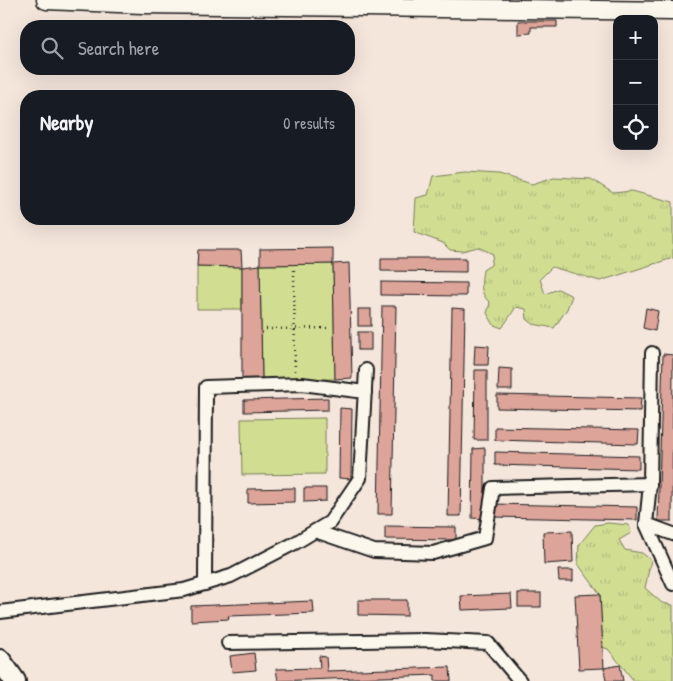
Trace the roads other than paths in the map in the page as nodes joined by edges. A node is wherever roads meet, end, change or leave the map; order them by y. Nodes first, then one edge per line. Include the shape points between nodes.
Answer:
1 (46, 0) edge
2 (673, 11) edge
3 (652, 353) dead end
4 (366, 370) dead end
5 (365, 392) junction
6 (650, 484) junction
7 (646, 524) junction
8 (315, 530) junction
9 (673, 534) edge
10 (205, 584) junction
11 (673, 584) edge
12 (0, 612) edge
13 (228, 643) dead end
14 (0, 660) edge
15 (15, 681) edge
16 (520, 681) edge

1 - 2 main road
3 - 6 street
4 - 5 street
5 - 8 street via 360,478 330,522
5 - 10 street via 295,384 206,387
6 - 7 street
6 - 8 street via 493,488 485,538 433,553 374,551
7 - 9 street
7 - 11 street
8 - 10 street via 231,576
10 - 12 street via 184,590
13 - 16 street via 425,640 488,643
14 - 15 main road

